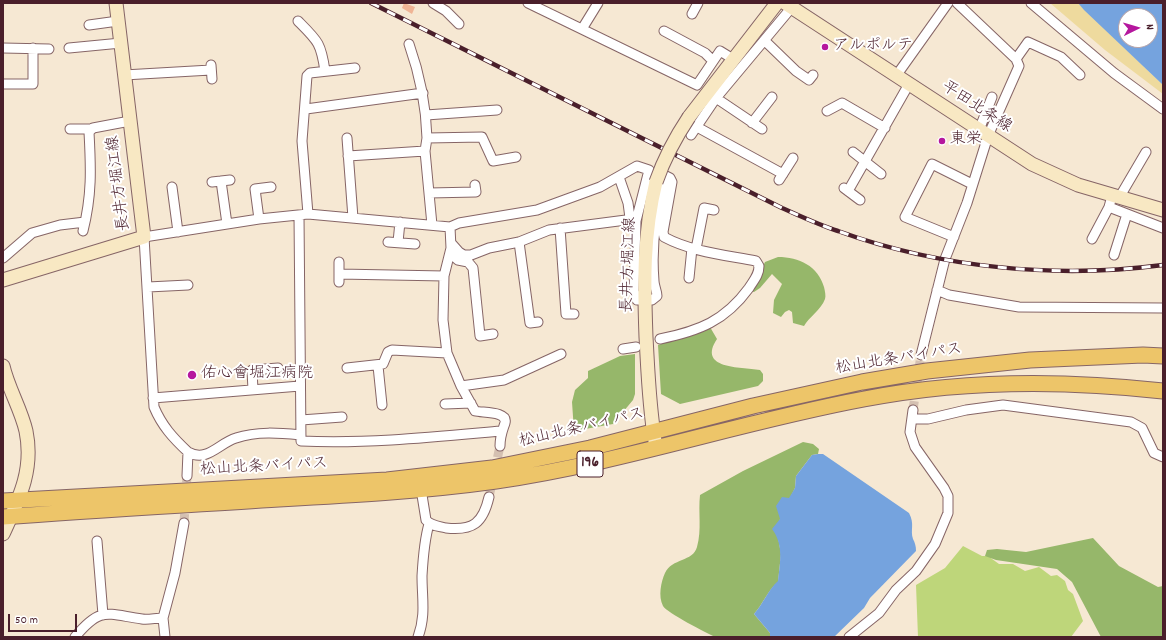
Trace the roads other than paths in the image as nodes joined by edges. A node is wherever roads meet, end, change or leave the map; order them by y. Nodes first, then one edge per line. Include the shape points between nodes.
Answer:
1 (116, 3) edge
2 (433, 3) edge
3 (528, 3) edge
4 (598, 3) edge
5 (698, 3) edge
6 (777, 3) edge
7 (948, 3) edge
8 (957, 3) edge
9 (1031, 3) edge
10 (793, 6) edge
11 (692, 14) dead end
12 (118, 21) junction
13 (298, 21) dead end
14 (459, 24) dead end
15 (89, 25) dead end
16 (582, 29) junction
17 (664, 31) dead end
18 (765, 41) junction
19 (121, 43) junction
20 (409, 44) dead end
21 (3, 48) edge
22 (33, 48) junction
23 (69, 48) dead end
24 (49, 49) dead end
25 (733, 59) junction
26 (1016, 59) junction
27 (713, 61) junction
28 (355, 68) dead end
29 (211, 71) dead end
30 (325, 71) junction
31 (124, 75) junction
32 (813, 75) dead end
33 (896, 76) junction
34 (1080, 76) dead end
35 (3, 84) edge
36 (909, 84) junction
37 (423, 93) junction
38 (992, 97) dead end
39 (716, 98) junction
40 (772, 98) dead end
41 (306, 109) junction
42 (1163, 109) edge
43 (497, 110) dead end
44 (828, 111) dead end
45 (426, 115) junction
46 (130, 121) junction
47 (693, 122) junction
48 (752, 123) junction
49 (885, 128) junction
50 (70, 129) dead end
51 (90, 129) junction
52 (762, 129) dead end
53 (983, 132) junction
54 (691, 135) dead end
55 (347, 138) dead end
56 (427, 138) junction
57 (425, 151) junction
58 (853, 152) dead end
59 (1146, 152) dead end
60 (348, 156) junction
61 (516, 157) dead end
62 (793, 158) dead end
63 (866, 162) junction
64 (649, 170) junction
65 (882, 174) dead end
66 (618, 177) junction
67 (661, 179) junction
68 (221, 181) dead end
69 (972, 184) junction
70 (475, 185) dead end
71 (172, 187) dead end
72 (270, 188) dead end
73 (429, 193) junction
74 (860, 200) dead end
75 (1114, 200) junction
76 (714, 210) dead end
77 (1163, 210) edge
78 (304, 214) junction
79 (1127, 214) junction
80 (353, 218) junction
81 (259, 219) junction
82 (400, 222) junction
83 (227, 224) junction
84 (432, 225) junction
85 (450, 227) junction
86 (560, 228) junction
87 (1163, 228) edge
88 (178, 232) junction
89 (144, 237) junction
90 (954, 237) junction
91 (1092, 239) dead end
92 (388, 242) dead end
93 (398, 242) junction
94 (519, 242) junction
95 (451, 243) junction
96 (415, 244) dead end
97 (694, 248) junction
98 (450, 253) junction
99 (1114, 256) dead end
100 (3, 258) edge
101 (339, 262) dead end
102 (444, 276) junction
103 (690, 278) dead end
104 (3, 280) edge
105 (188, 286) dead end
106 (148, 287) junction
107 (937, 290) junction
108 (645, 301) junction
109 (1163, 308) edge
110 (574, 314) dead end
111 (538, 322) dead end
112 (493, 334) dead end
113 (660, 339) dead end
114 (636, 347) dead end
115 (623, 349) dead end
116 (448, 353) junction
117 (561, 354) dead end
118 (921, 355) tunnel mouth
119 (1163, 356) edge
120 (3, 366) edge
121 (378, 366) junction
122 (278, 368) dead end
123 (347, 368) dead end
124 (300, 386) junction
125 (461, 386) junction
126 (254, 390) junction
127 (1163, 391) edge
128 (153, 398) junction
129 (471, 403) junction
130 (445, 404) dead end
131 (382, 405) dead end
132 (913, 410) tunnel mouth
133 (342, 417) dead end
134 (912, 419) junction
135 (301, 420) junction
136 (501, 431) junction
137 (654, 431) junction
138 (301, 435) junction
139 (500, 446) tunnel mouth
140 (656, 447) junction
141 (188, 452) junction
142 (1163, 457) edge
143 (187, 476) tunnel mouth
144 (421, 489) junction
145 (489, 497) tunnel mouth
146 (9, 500) edge
147 (7, 516) edge
148 (184, 523) tunnel mouth
149 (429, 524) junction
150 (3, 534) edge
151 (97, 541) dead end
152 (103, 614) junction
153 (164, 618) junction
154 (76, 637) edge
155 (166, 637) edge
156 (418, 637) edge
157 (849, 637) edge

1 - 12 main road, 長井方堀江線
2 - 14 street
3 - 16 street
4 - 16 street
5 - 11 street
6 - 25 main road, 長井方堀江線
7 - 33 street
8 - 26 street
9 - 42 street via 1114,73
10 - 18 street
10 - 33 main road, 平田北条線
12 - 15 street
12 - 19 main road, 長井方堀江線
13 - 30 street via 318,42
16 - 27 street via 697,85
17 - 27 street via 705,53
18 - 32 street via 796,71 809,80
18 - 39 street
19 - 23 street
19 - 31 main road, 長井方堀江線
20 - 37 street
21 - 22 street
22 - 24 street
22 - 35 street via 33,84
25 - 27 street via 720,51
25 - 47 main road, 長井方堀江線
26 - 34 street via 1028,42 1061,57
26 - 53 street via 1019,66
28 - 30 street
29 - 31 street
30 - 41 street via 310,73 307,76
31 - 46 main road, 長井方堀江線
33 - 36 main road, 平田北条線
36 - 49 street
36 - 53 main road, 平田北条線
37 - 41 street
37 - 45 street
38 - 53 street
39 - 47 street
39 - 48 street
40 - 48 street
41 - 78 street via 302,141
43 - 45 street
44 - 49 street via 842,103
45 - 56 street
46 - 51 street
46 - 89 main road, 長井方堀江線
47 - 54 street
47 - 62 street via 781,177
47 - 67 main road, 長井方堀江線, bridge via 673,143 662,164
48 - 52 street
49 - 63 street
50 - 51 street
51 - 100 street via 90,194 84,226 60,225 32,233
53 - 69 street
53 - 75 main road, 平田北条線 via 1032,164
55 - 60 street
56 - 57 street
56 - 61 street via 482,137 493,161
57 - 60 street
57 - 73 street
58 - 63 street
59 - 75 street
60 - 80 street
63 - 65 street
63 - 74 street via 846,189
64 - 66 street via 637,166
64 - 67 street
64 - 108 street via 636,221 634,296 636,300
66 - 85 street via 600,187 537,210 459,223
66 - 86 street via 628,203 630,218
67 - 97 street via 670,178 672,182 664,237 677,244
67 - 108 main road, 長井方堀江線 via 649,212 646,232
68 - 83 street
69 - 90 street
69 - 90 street via 932,164 904,217
70 - 73 street via 476,192
71 - 88 street
72 - 81 street via 255,190
73 - 84 street
75 - 77 main road, 平田北条線
75 - 79 street
75 - 91 street
76 - 97 street via 704,208
78 - 80 street
78 - 81 street
78 - 124 street
79 - 87 street
79 - 99 street
80 - 82 street
81 - 83 street
82 - 84 street
82 - 93 street
83 - 88 street
84 - 85 street
85 - 95 street
86 - 94 street
86 - 110 street via 566,314
88 - 89 street
89 - 104 main road, 長井方堀江線
89 - 106 street
90 - 107 street
92 - 93 street
93 - 96 street
94 - 95 street via 489,248 471,255 464,255
94 - 111 street via 530,323
95 - 98 street
97 - 103 street
97 - 113 street via 756,261 759,266 758,274 744,295 725,314 710,324
98 - 102 street
98 - 112 street via 458,260 468,262 473,268 480,336
101 - 102 street via 339,278
102 - 116 street via 443,320
105 - 106 street
106 - 128 street
107 - 109 street via 949,295 1019,307
107 - 118 street
108 - 137 main road, 長井方堀江線 via 649,398
114 - 115 street
116 - 121 street via 392,350 388,352 383,364
116 - 125 street
117 - 125 street via 504,380
119 - 137 highway, 松山北条バイパス / 196 via 1030,360 927,371 862,382
120 - 146 main road via 26,430 29,458 25,481
121 - 123 street
121 - 131 street
122 - 126 street via 252,370
124 - 126 street
124 - 135 street
125 - 129 street
126 - 128 street
127 - 140 highway, 松山北条バイパス / 196 via 1062,384 928,390 850,402
128 - 141 street via 161,423 171,437
129 - 130 street
129 - 136 street via 475,411 504,417
132 - 134 street
133 - 135 street
134 - 142 street via 928,419 1003,405 1132,422 1142,428 1154,453
134 - 157 street via 910,432 915,447 944,488 948,496 948,513 935,544 916,571 896,590 879,614
135 - 138 street
136 - 138 street via 349,443 301,441
136 - 139 street
137 - 140 main road, 長井方堀江線
137 - 146 highway, 松山北条バイパス / 196 via 590,448 492,468 387,480
138 - 141 street via 249,434 234,438 210,453 195,455
140 - 144 highway, 松山北条バイパス / 196 via 596,463 496,481
141 - 143 street
144 - 147 highway, 松山北条バイパス / 196
144 - 149 street via 424,515
145 - 149 street via 486,511 475,525 460,529
146 - 147 main road
147 - 150 main road
148 - 153 street
149 - 156 street via 422,576 423,621
151 - 152 street
152 - 153 street via 115,613 143,620
152 - 154 street via 90,621
153 - 155 street

